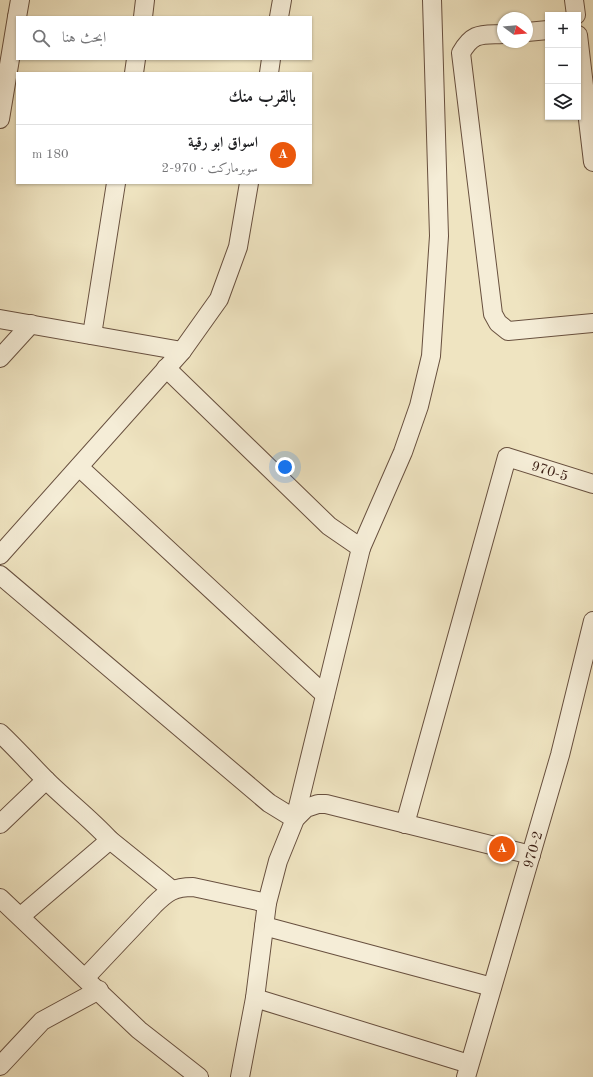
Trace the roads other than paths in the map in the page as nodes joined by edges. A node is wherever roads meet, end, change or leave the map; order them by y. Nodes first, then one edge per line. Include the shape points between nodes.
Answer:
1 (20, 0) edge
2 (145, 0) edge
3 (282, 0) edge
4 (432, 0) edge
5 (574, 0) edge
6 (576, 12) edge
7 (17, 16) edge
8 (143, 16) edge
9 (279, 16) edge
10 (16, 23) edge
11 (545, 30) edge
12 (533, 31) edge
13 (497, 34) edge
14 (580, 48) edge
15 (136, 60) edge
16 (271, 60) edge
17 (134, 72) edge
18 (269, 72) edge
19 (0, 119) edge
20 (593, 162) edge
21 (116, 184) edge
22 (249, 184) edge
23 (0, 318) edge
24 (593, 323) edge
25 (31, 324) junction
26 (92, 335) junction
27 (182, 351) junction
28 (0, 358) edge
29 (166, 368) junction
30 (79, 467) junction
31 (593, 484) edge
32 (361, 548) junction
33 (0, 555) edge
34 (0, 575) edge
35 (593, 621) edge
36 (325, 695) junction
37 (0, 733) edge
38 (46, 780) junction
39 (295, 819) junction
40 (0, 824) edge
41 (405, 824) junction
42 (110, 840) junction
43 (531, 855) junction
44 (172, 890) junction
45 (0, 898) edge
46 (267, 903) junction
47 (21, 916) junction
48 (264, 926) junction
49 (85, 978) junction
50 (492, 987) junction
51 (99, 990) junction
52 (255, 998) junction
53 (0, 1066) edge
54 (468, 1070) edge
55 (199, 1077) edge
56 (240, 1077) edge

1 - 7 street
2 - 8 street
3 - 9 street
4 - 32 street via 439,236 431,356 419,406 403,452
5 - 6 street
10 - 19 street
11 - 12 street
13 - 24 street via 477,36 467,42 461,53 493,314 498,323 508,331
14 - 20 street
15 - 17 street
16 - 18 street
21 - 26 street
22 - 27 street via 238,247 219,299
23 - 25 street
25 - 26 street
25 - 28 street
26 - 27 street
27 - 29 street
29 - 30 street
29 - 32 street via 329,526
30 - 33 street
30 - 36 street
31 - 41 street, 970-5 via 507,457
32 - 36 street
34 - 39 street via 269,803
35 - 43 street, 970-2 via 560,755
36 - 39 street
37 - 38 street
38 - 40 street
38 - 42 street
39 - 41 street via 306,808 326,804
39 - 46 street via 278,861
41 - 43 street
42 - 44 street
42 - 47 street
43 - 50 street, 970-2
44 - 46 street via 192,887
44 - 49 street via 154,904
45 - 47 street
46 - 48 street
47 - 49 street
48 - 50 street
48 - 52 street
49 - 51 street
50 - 54 street, 970-2
51 - 53 street via 42,1020
51 - 55 street via 139,1030
52 - 54 street
52 - 56 street

